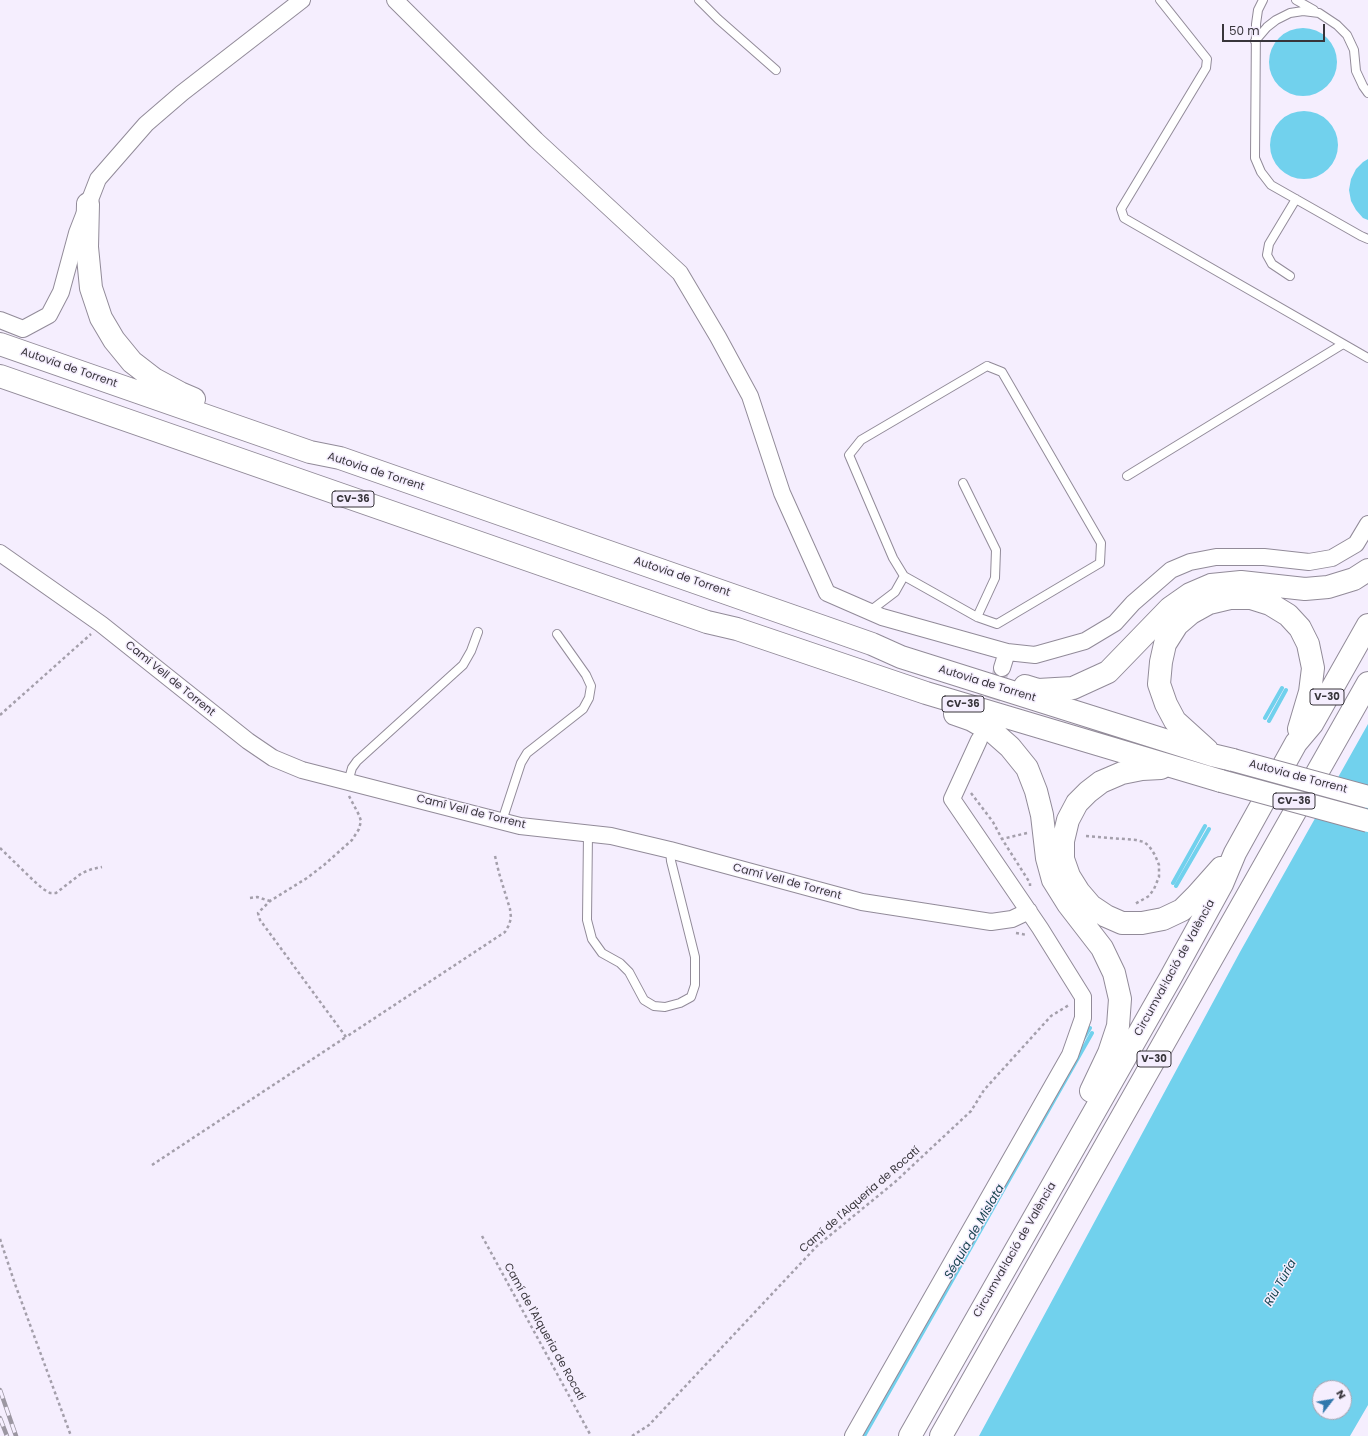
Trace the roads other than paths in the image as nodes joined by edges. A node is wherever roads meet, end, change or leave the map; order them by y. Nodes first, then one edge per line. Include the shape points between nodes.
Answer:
1 (302, 0) edge
2 (394, 0) edge
3 (699, 0) edge
4 (1160, 0) edge
5 (1263, 0) edge
6 (1296, 0) edge
7 (1319, 13) junction
8 (1255, 41) junction
9 (776, 70) dead end
10 (1368, 93) edge
11 (1296, 199) junction
12 (88, 204) junction
13 (1368, 239) edge
14 (1290, 276) dead end
15 (0, 320) edge
16 (0, 344) edge
17 (1343, 344) junction
18 (1368, 358) edge
19 (0, 376) edge
20 (340, 458) junction
21 (1127, 476) dead end
22 (963, 483) dead end
23 (1368, 524) edge
24 (0, 553) edge
25 (1368, 570) edge
26 (904, 576) junction
27 (870, 611) junction
28 (977, 617) junction
29 (707, 622) junction
30 (1368, 626) edge
31 (478, 632) dead end
32 (557, 634) dead end
33 (872, 644) junction
34 (1007, 652) junction
35 (1002, 668) tunnel mouth
36 (1368, 683) edge
37 (979, 740) tunnel mouth
38 (1296, 743) junction
39 (1212, 754) junction
40 (1173, 767) junction
41 (348, 782) junction
42 (1368, 797) edge
43 (502, 821) junction
44 (1368, 821) edge
45 (588, 834) junction
46 (670, 850) junction
47 (1235, 853) junction
48 (1029, 911) junction
49 (1082, 1131) junction
50 (853, 1436) edge
51 (910, 1436) edge
52 (941, 1436) edge

1 - 12 street via 146,124 98,179
2 - 27 street via 536,140 680,273 750,396 782,492 827,593
3 - 9 lane
4 - 17 lane via 1207,59 1206,68 1121,209 1124,218
5 - 8 lane via 1258,10
6 - 7 lane
7 - 8 lane via 1290,13 1267,27
7 - 10 lane via 1347,35 1354,50 1356,71
8 - 11 lane via 1255,158 1271,185
11 - 13 lane
11 - 14 lane via 1268,244 1267,254 1272,264
12 - 15 street via 77,233 61,292 49,315 23,329
12 - 20 highway via 87,247 91,288 101,318 114,340 132,362 154,379 180,393 313,440
16 - 20 highway, Autovia de Torrent / CV-36 via 310,452
17 - 18 lane
17 - 21 lane
19 - 29 highway, CV-36
20 - 33 highway, Autovia de Torrent / CV-36
22 - 28 lane via 996,550 995,578
23 - 34 street via 1356,544 1332,558 1309,562 1264,557 1216,557 1190,562 1171,570 1115,623 1085,641 1035,655
24 - 41 street, Camí Vell de Torrent via 102,624 248,741 273,758 302,770
25 - 33 highway via 1354,579 1328,587 1306,589 1241,582 1211,585 1190,594 1170,608 1108,672 1073,688 1038,690 904,647
26 - 27 lane via 895,592
26 - 28 lane
26 - 28 lane via 893,558 849,455 861,440 987,366 1002,372 1101,543 1100,563 997,624
27 - 34 street via 882,617
29 - 40 highway, CV-36 via 737,629 926,693
29 - 49 highway via 736,641 972,720 993,732 1010,747 1027,768 1042,815 1047,858 1053,880 1102,948 1114,973 1120,999 1118,1026 1109,1053 1087,1098
30 - 38 highway, Circumval·lació de València / V-30 via 1312,724
31 - 41 lane via 463,665 361,757 352,768
32 - 43 lane via 586,675 590,686 590,698 583,709 527,753 521,763
33 - 39 highway, Autovia de Torrent / CV-36 via 901,657
34 - 35 street
36 - 52 highway, V-30
37 - 48 street via 952,799
38 - 39 highway via 1310,692 1313,668 1308,644 1300,628 1288,615 1270,604 1251,598 1230,598 1209,603 1177,625 1165,644 1161,662 1159,684 1172,716
38 - 47 highway, Circumval·lació de València / V-30
39 - 42 highway, Autovia de Torrent / CV-36, bridge
40 - 44 highway, CV-36, bridge
40 - 47 highway via 1142,769 1122,774 1101,782 1077,803 1068,820 1063,841 1063,859 1069,876 1079,892 1091,906 1122,923 1142,923 1163,918 1182,910
41 - 43 street, Camí Vell de Torrent
43 - 45 street, Camí Vell de Torrent via 520,826
45 - 46 street, Camí Vell de Torrent via 611,836
45 - 46 lane via 587,920 592,939 602,953 620,963 629,972 644,1000 654,1006 680,1003 690,997 695,986 695,957
46 - 48 street, Camí Vell de Torrent via 862,902 991,922 1012,919
47 - 49 highway, Circumval·lació de València / V-30 via 1222,884
48 - 50 street via 1083,997 1084,1018 1070,1055
49 - 51 highway, Circumval·lació de València / V-30

